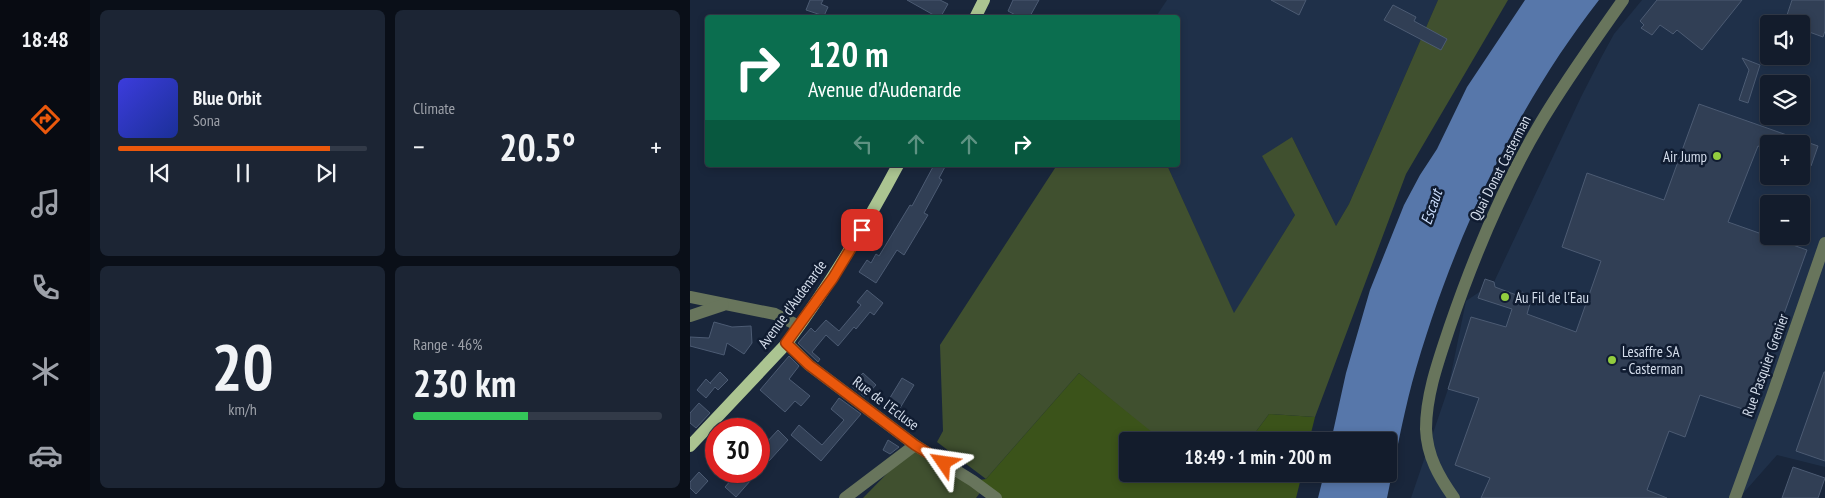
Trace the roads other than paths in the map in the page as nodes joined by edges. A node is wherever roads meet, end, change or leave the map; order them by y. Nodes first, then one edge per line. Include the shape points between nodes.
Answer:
1 (984, 0) edge
2 (1623, 0) edge
3 (976, 15) edge
4 (897, 167) edge
5 (1825, 243) edge
6 (690, 297) edge
7 (723, 305) junction
8 (690, 316) edge
9 (800, 326) junction
10 (786, 343) junction
11 (915, 445) junction
12 (690, 446) edge
13 (846, 498) edge
14 (996, 498) edge
15 (1454, 498) edge
16 (1735, 498) edge

1 - 3 main road
2 - 15 street, Quai Donat Casterman via 1540,123 1466,278 1437,366 1427,409 1426,431 1431,458
4 - 9 main road, Avenue d'Audenarde via 833,278
5 - 16 street, Rue Pasquier Grenier
6 - 7 street
7 - 8 street
7 - 9 street via 775,314
9 - 10 main road, Avenue d'Audenarde
10 - 11 street, Rue de l'Ecluse via 809,365
10 - 12 main road, Avenue d'Audenarde
11 - 13 street
11 - 14 street, Rue de l'Ecluse

